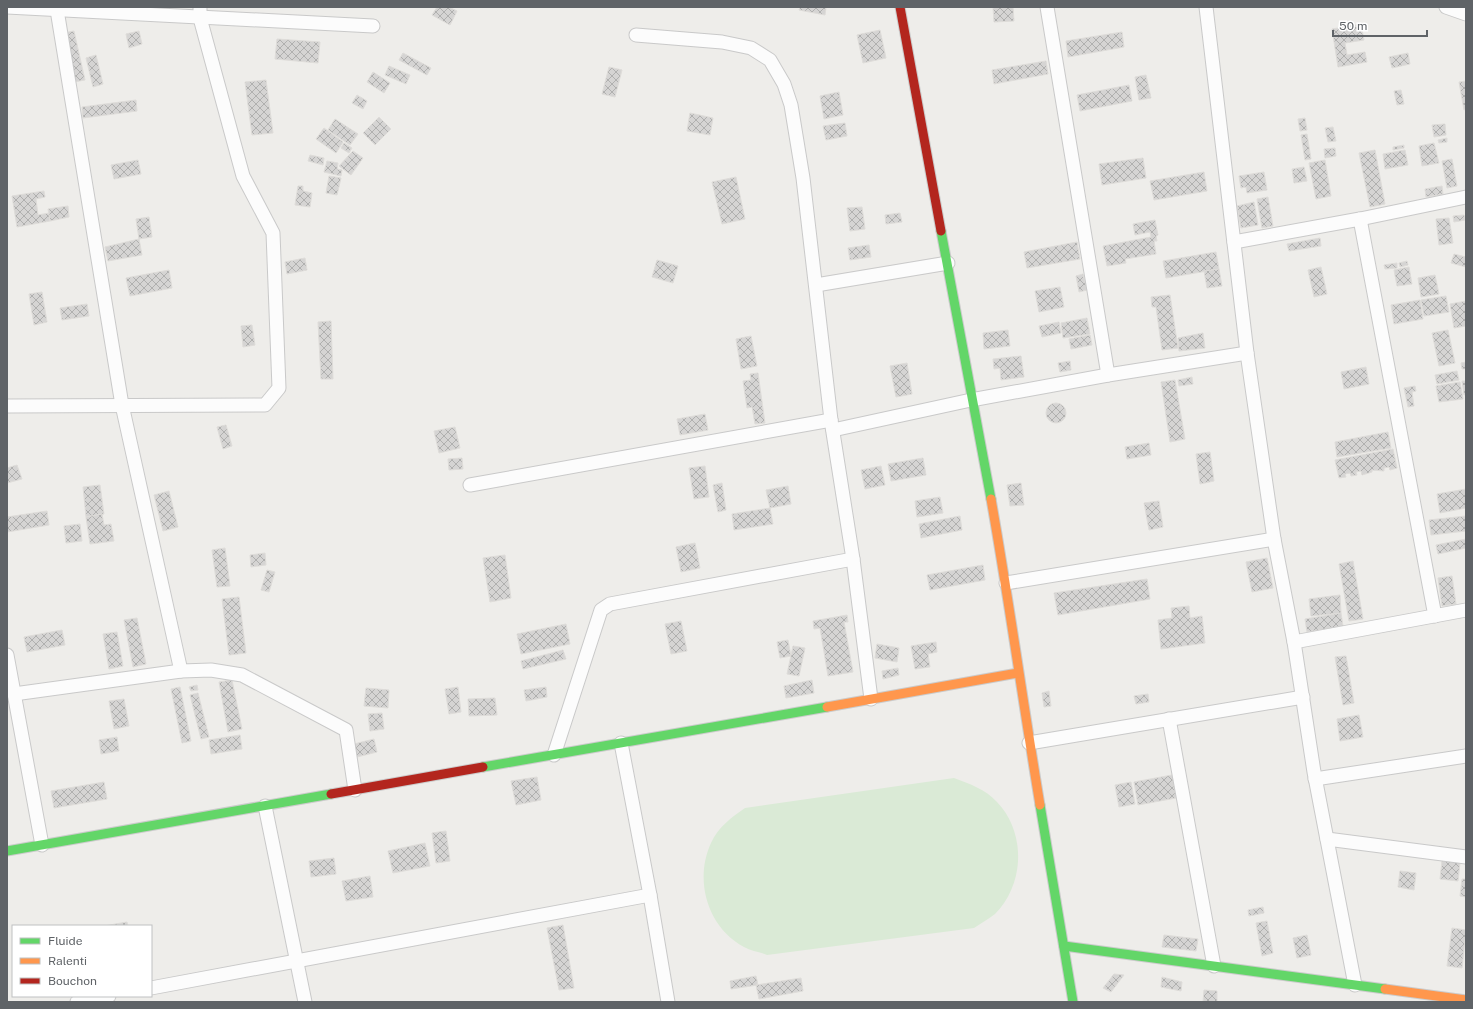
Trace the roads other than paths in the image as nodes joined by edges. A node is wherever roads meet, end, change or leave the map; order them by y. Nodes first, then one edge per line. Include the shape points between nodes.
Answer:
1 (7, 7) edge
2 (900, 7) edge
3 (1048, 7) edge
4 (1206, 7) edge
5 (1446, 7) edge
6 (57, 10) junction
7 (200, 12) edge
8 (1466, 14) edge
9 (373, 26) dead end
10 (636, 35) dead end
11 (1466, 197) edge
12 (1360, 219) junction
13 (1234, 242) junction
14 (948, 263) junction
15 (816, 285) junction
16 (1247, 353) junction
17 (1108, 375) junction
18 (972, 400) junction
19 (122, 405) junction
20 (7, 406) edge
21 (832, 425) junction
22 (470, 485) dead end
23 (1274, 539) junction
24 (853, 559) junction
25 (1006, 583) junction
26 (1466, 610) edge
27 (1435, 616) junction
28 (1294, 642) junction
29 (7, 655) edge
30 (181, 671) junction
31 (1018, 673) junction
32 (14, 694) junction
33 (1303, 697) junction
34 (871, 699) junction
35 (1169, 719) junction
36 (621, 743) junction
37 (1029, 743) junction
38 (554, 755) junction
39 (1466, 756) edge
40 (1315, 779) junction
41 (355, 790) junction
42 (265, 806) junction
43 (1327, 839) junction
44 (42, 845) junction
45 (7, 851) edge
46 (1466, 857) edge
47 (650, 895) junction
48 (1064, 946) junction
49 (296, 960) junction
50 (1214, 966) junction
51 (1355, 985) junction
52 (152, 988) edge
53 (104, 997) edge
54 (1466, 1000) edge
55 (77, 1002) edge
56 (305, 1002) edge
57 (668, 1002) edge
58 (1073, 1002) edge

1 - 6 street
2 - 14 street
3 - 17 street
4 - 13 street
5 - 8 street
6 - 7 street
6 - 19 street
7 - 9 street
7 - 19 street via 243,176 274,233 279,388 265,405
10 - 15 street via 722,42 751,48 770,60 784,84 791,105
11 - 12 street
12 - 13 street
12 - 27 street
13 - 16 street
14 - 15 street
14 - 18 street
15 - 21 street
16 - 17 street
16 - 23 street
17 - 18 street
18 - 21 street
18 - 25 street
19 - 20 street
19 - 30 street
21 - 22 street
21 - 24 street
23 - 25 street
23 - 28 street
24 - 34 street
24 - 38 street via 610,604 601,610
25 - 31 street
26 - 27 street
27 - 28 street
28 - 33 street
29 - 32 street
30 - 32 street
30 - 41 street via 210,670 242,676 346,730
31 - 34 street
31 - 37 street
32 - 44 street
33 - 35 street
33 - 40 street
34 - 36 street
35 - 37 street
35 - 50 street
36 - 38 street
36 - 47 street
37 - 48 street
38 - 41 street
39 - 40 street
40 - 43 street
41 - 42 street
42 - 44 street
42 - 49 street
43 - 46 street
43 - 51 street
44 - 45 street
47 - 49 street
47 - 57 street
48 - 50 street
48 - 58 street
49 - 52 street
49 - 56 street
50 - 51 street
51 - 54 street
53 - 55 street

